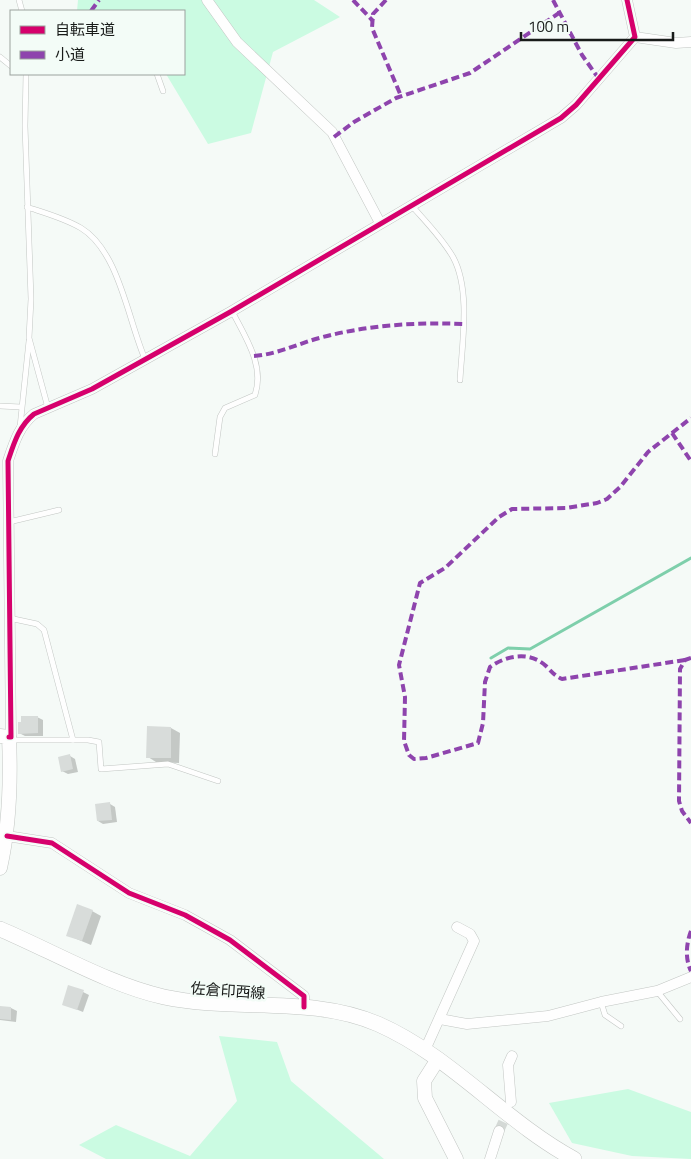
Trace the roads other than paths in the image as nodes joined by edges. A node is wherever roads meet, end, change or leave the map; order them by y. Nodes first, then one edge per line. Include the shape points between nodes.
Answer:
1 (208, 0) edge
2 (627, 0) edge
3 (635, 37) junction
4 (691, 42) edge
5 (0, 57) edge
6 (10, 65) edge
7 (24, 75) edge
8 (157, 75) edge
9 (163, 91) dead end
10 (411, 206) junction
11 (27, 207) junction
12 (380, 223) junction
13 (232, 311) junction
14 (29, 338) junction
15 (145, 359) junction
16 (460, 380) dead end
17 (0, 406) edge
18 (21, 407) junction
19 (48, 408) junction
20 (20, 430) junction
21 (215, 454) dead end
22 (59, 510) dead end
23 (8, 522) junction
24 (9, 618) junction
25 (6, 738) edge
26 (73, 740) junction
27 (218, 781) dead end
28 (7, 836) junction
29 (0, 868) edge
30 (457, 927) dead end
31 (0, 929) edge
32 (691, 977) edge
33 (657, 991) junction
34 (601, 1002) junction
35 (304, 1007) junction
36 (440, 1018) junction
37 (680, 1019) dead end
38 (621, 1026) dead end
39 (425, 1050) junction
40 (512, 1056) dead end
41 (438, 1059) junction
42 (511, 1102) tunnel mouth
43 (500, 1131) tunnel mouth
44 (456, 1159) edge
45 (490, 1159) edge
46 (574, 1159) edge

1 - 12 street via 238,42 332,132
2 - 3 street
3 - 4 street
3 - 10 street via 561,118
5 - 6 lane
7 - 11 lane
8 - 9 lane
10 - 12 street
10 - 16 lane via 453,257 459,272 463,324
11 - 14 lane via 31,299
11 - 15 lane via 82,228 96,243 118,277
12 - 13 street
13 - 15 street
13 - 21 lane via 258,364 257,388 255,395 225,408 220,416
14 - 18 lane
14 - 19 lane
15 - 19 street via 92,390
17 - 18 lane
18 - 20 lane
19 - 20 street via 34,414
20 - 23 street via 8,461
22 - 23 lane
23 - 24 street
24 - 25 street via 11,738
24 - 26 lane via 37,624 44,630
25 - 26 lane
25 - 28 street via 10,770
26 - 27 lane via 99,742 101,769 168,764
28 - 29 street
28 - 35 street via 52,843 129,893 185,915 222,936 304,996
30 - 36 street via 474,940
31 - 35 main road, 佐倉印西線 via 135,989 164,997 209,1004
32 - 33 street
33 - 34 street
33 - 37 lane
34 - 36 street via 548,1016 468,1024
34 - 38 lane via 605,1015
35 - 39 main road, 佐倉印西線 via 376,1023
36 - 39 street
39 - 41 main road, 佐倉印西線
40 - 42 street via 508,1065
41 - 44 street via 424,1081 424,1093
41 - 46 main road, 佐倉印西線 via 549,1146
43 - 45 street

